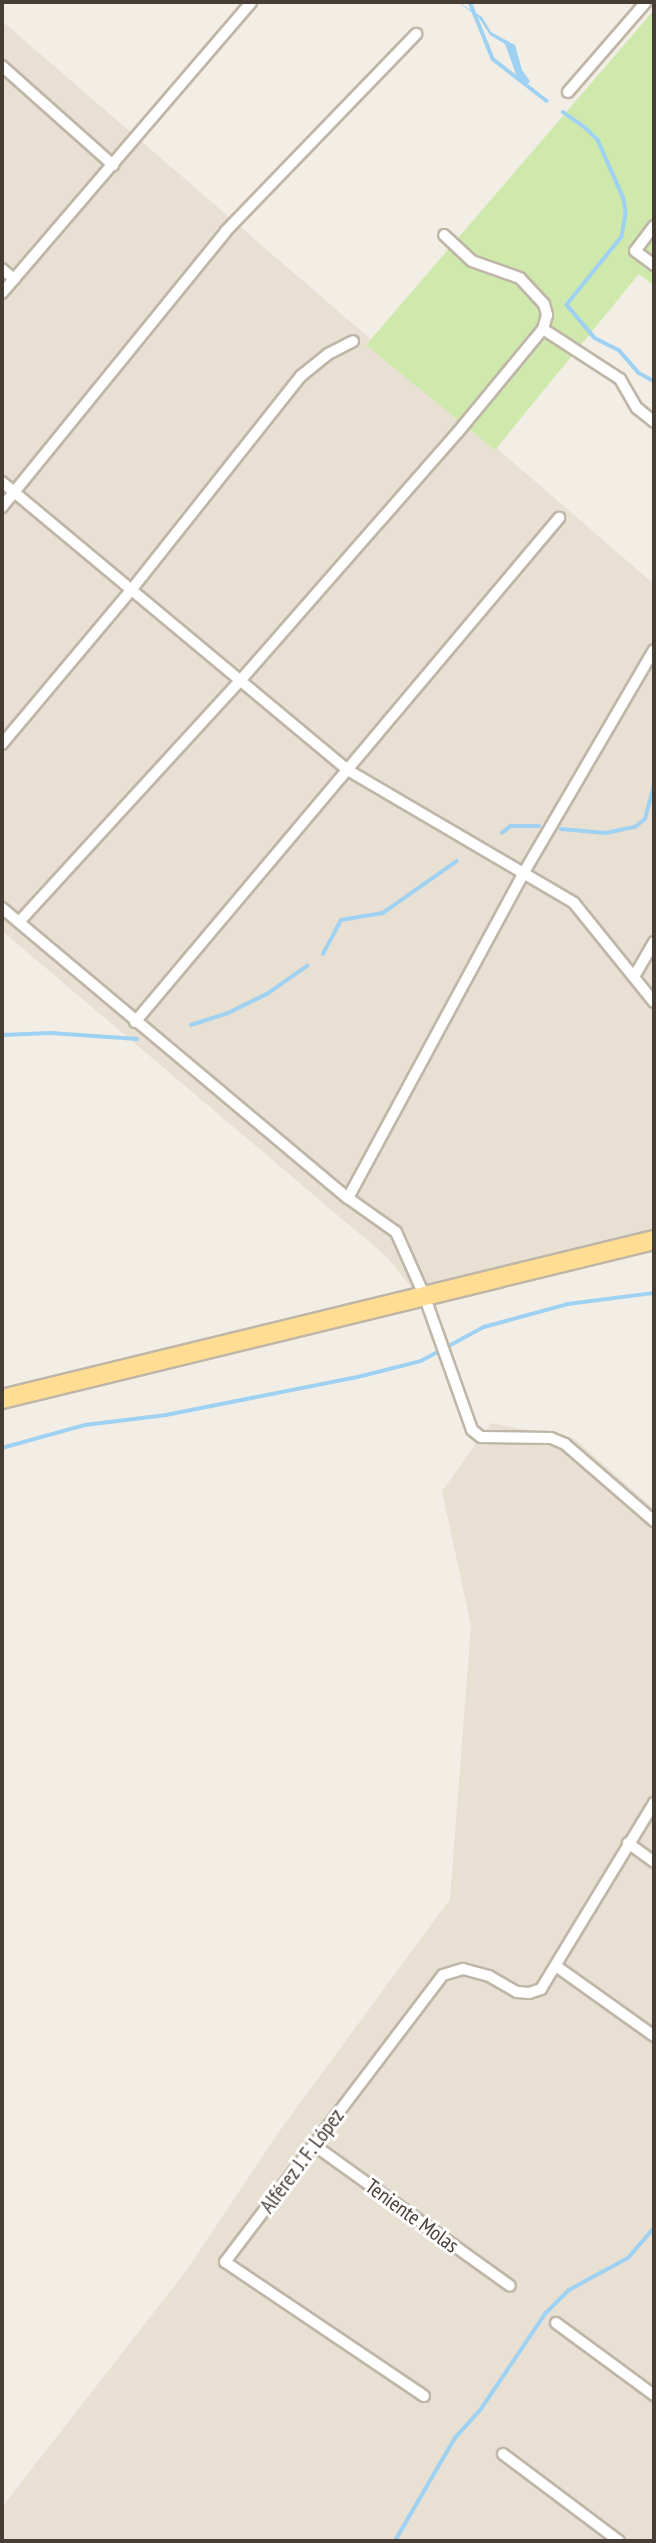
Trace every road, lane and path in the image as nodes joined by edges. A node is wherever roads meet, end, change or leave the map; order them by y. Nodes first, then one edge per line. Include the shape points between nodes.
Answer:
1 (251, 2) edge
2 (646, 2) edge
3 (416, 34) dead end
4 (2, 66) edge
5 (568, 92) dead end
6 (113, 165) junction
7 (654, 226) edge
8 (444, 236) dead end
9 (654, 265) edge
10 (2, 269) edge
11 (14, 279) junction
12 (2, 293) edge
13 (543, 330) junction
14 (353, 341) dead end
15 (654, 422) edge
16 (2, 482) edge
17 (14, 493) junction
18 (2, 507) edge
19 (559, 518) dead end
20 (132, 589) junction
21 (654, 650) edge
22 (239, 682) junction
23 (2, 744) edge
24 (346, 769) junction
25 (523, 874) junction
26 (2, 908) edge
27 (19, 922) junction
28 (654, 942) edge
29 (635, 975) junction
30 (654, 1002) edge
31 (135, 1022) junction
32 (348, 1198) junction
33 (654, 1240) edge
34 (425, 1295) junction
35 (2, 1399) edge
36 (654, 1521) edge
37 (654, 1803) edge
38 (628, 1843) junction
39 (654, 1861) edge
40 (556, 1966) junction
41 (654, 2036) edge
42 (314, 2145) junction
43 (509, 2286) dead end
44 (556, 2323) dead end
45 (654, 2395) edge
46 (424, 2396) dead end
47 (503, 2454) dead end
48 (619, 2541) edge

1 - 6 street
2 - 5 street
3 - 17 street via 226,231
4 - 6 street
6 - 11 street
7 - 9 street via 635,251
8 - 13 street via 472,261 508,271 524,282 547,309
10 - 11 street
11 - 12 street
13 - 15 street via 620,379 637,408
13 - 22 street
14 - 20 street via 301,376
16 - 17 street
17 - 18 street
17 - 20 street
19 - 24 street
20 - 22 street
20 - 23 street
21 - 25 street
22 - 24 street
22 - 27 street
24 - 25 street
24 - 31 street
25 - 29 street via 574,903
25 - 32 street
26 - 27 street
27 - 31 street
28 - 29 street
29 - 30 street
31 - 32 street
32 - 34 street via 396,1232
33 - 34 main road
34 - 35 main road
34 - 36 street via 472,1430 481,1437 551,1438 565,1444
37 - 38 street, Alférez J. F. López
38 - 39 street
38 - 40 street, Alférez J. F. López
40 - 41 street
40 - 42 street, Alférez J. F. López via 541,1989 529,1993 463,1969 443,1975
42 - 43 street, Teniente Molas
42 - 46 street, Alférez J. F. López via 225,2262
44 - 45 street
47 - 48 street

